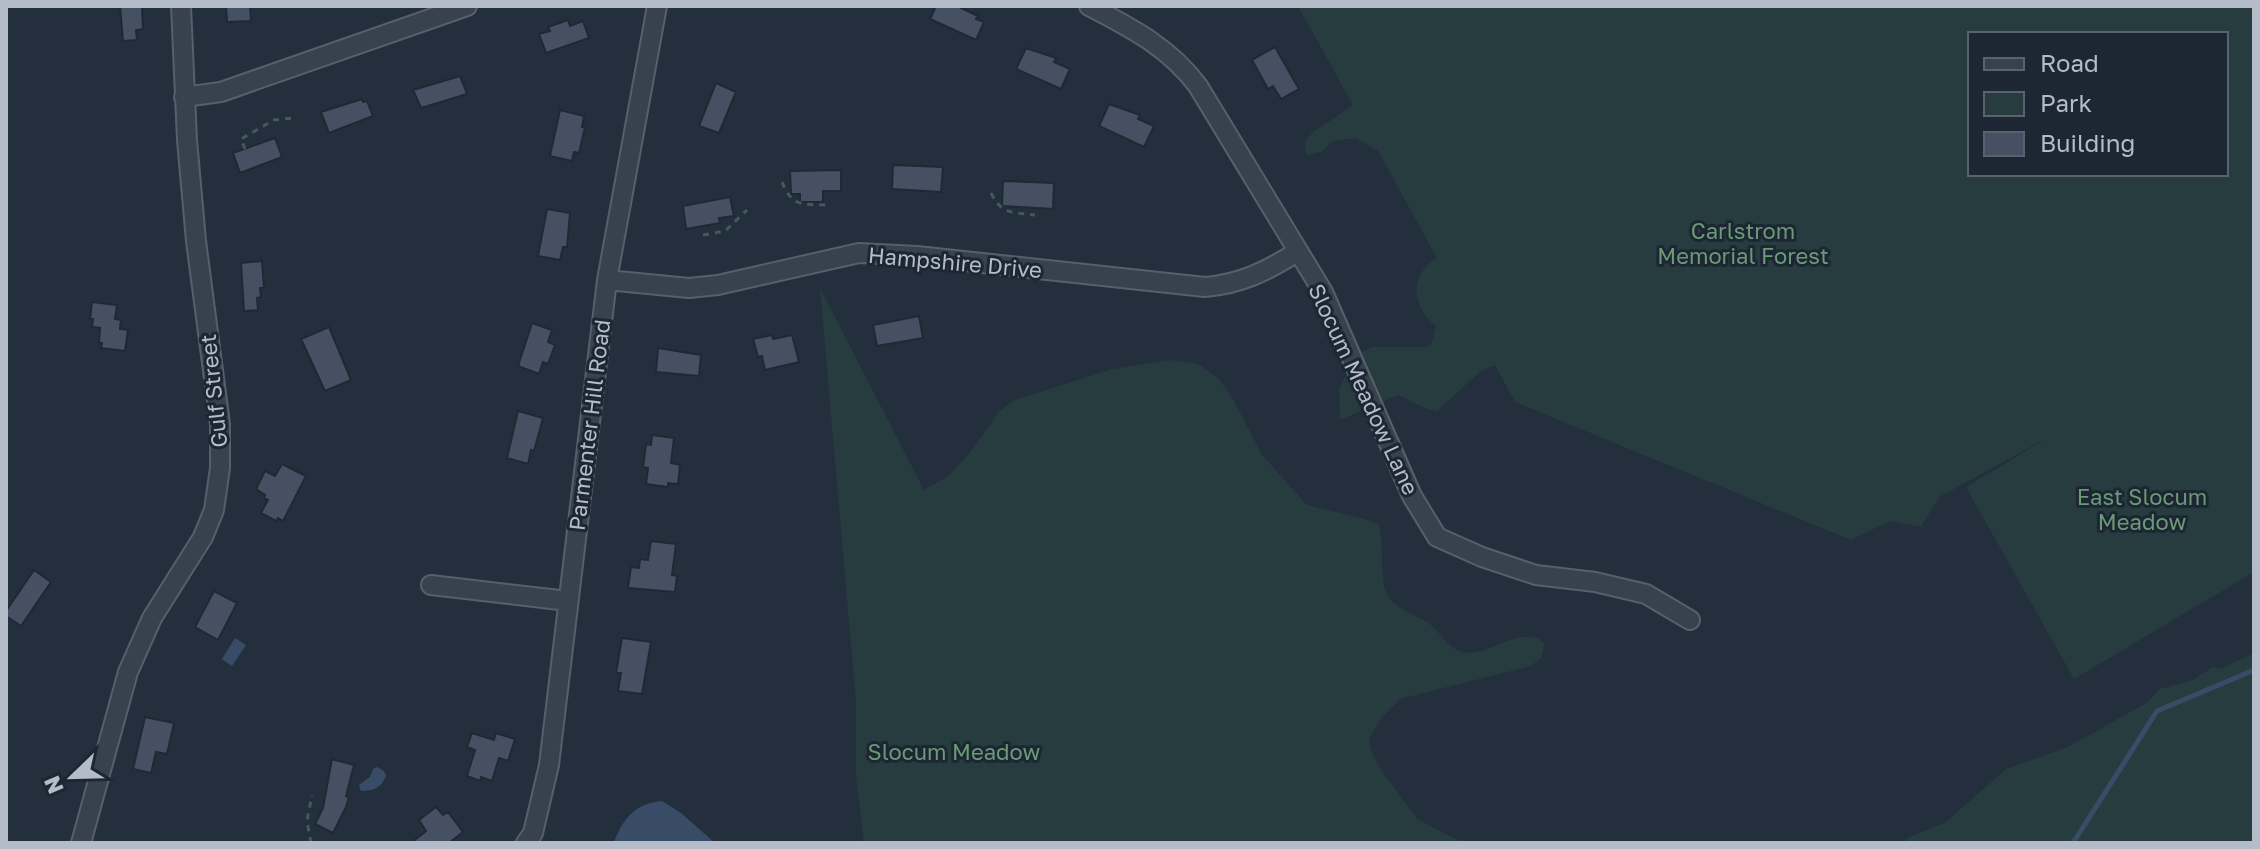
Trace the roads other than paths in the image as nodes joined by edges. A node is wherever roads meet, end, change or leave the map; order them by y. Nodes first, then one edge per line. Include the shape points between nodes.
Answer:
1 (181, 6) edge
2 (467, 6) edge
3 (657, 6) edge
4 (1089, 6) edge
5 (184, 97) junction
6 (1297, 252) junction
7 (607, 280) junction
8 (431, 585) dead end
9 (568, 601) junction
10 (1690, 620) dead end
11 (81, 843) edge
12 (526, 843) edge

1 - 5 street, Gulf Street
2 - 5 street via 221,92
3 - 7 street, Parmenter Hill Road
4 - 6 street, Slocum Meadow Lane via 1153,40 1185,68
5 - 11 street, Gulf Street via 220,424 220,468 214,510 203,537 152,618 128,672
6 - 7 street, Hampshire Drive via 1258,275 1205,287 859,253 718,285 689,288
6 - 10 street, Slocum Meadow Lane via 1336,317 1412,496 1437,537 1536,575 1646,594
7 - 9 street, Parmenter Hill Road
8 - 9 street
9 - 12 street, Parmenter Hill Road via 549,765

